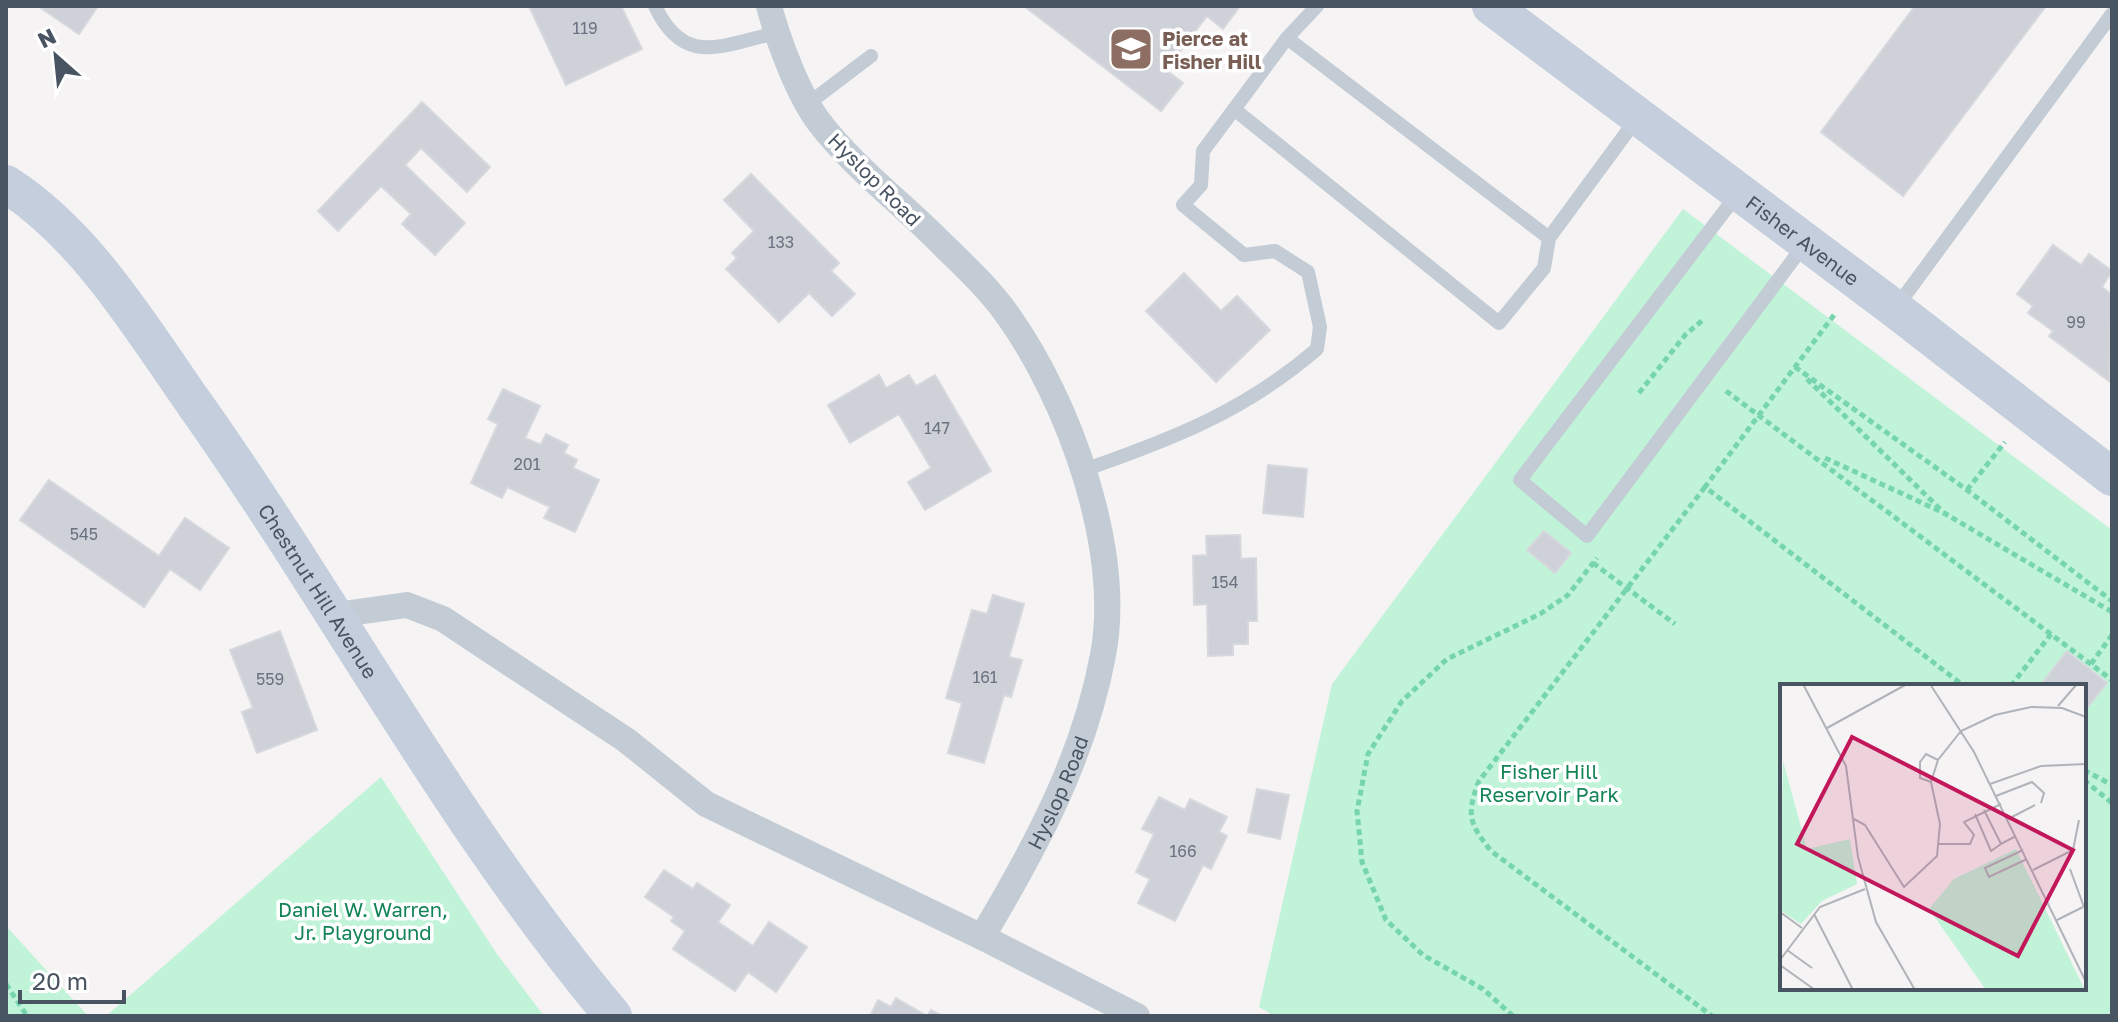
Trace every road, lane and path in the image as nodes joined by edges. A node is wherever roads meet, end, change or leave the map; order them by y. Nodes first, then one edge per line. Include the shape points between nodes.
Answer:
1 (655, 6) edge
2 (769, 6) edge
3 (1317, 6) edge
4 (1504, 10) edge
5 (2112, 14) edge
6 (776, 33) junction
7 (1287, 38) junction
8 (871, 56) dead end
9 (809, 103) junction
10 (1234, 109) junction
11 (1638, 117) junction
12 (6, 184) edge
13 (1739, 192) junction
14 (1549, 238) junction
15 (1806, 243) junction
16 (1895, 309) junction
17 (1834, 315) dead end
18 (1703, 320) dead end
19 (1795, 367) junction
20 (1734, 377) dead end
21 (1724, 389) junction
22 (1639, 393) dead end
23 (1715, 402) dead end
24 (1759, 416) junction
25 (2005, 442) dead end
26 (1813, 453) junction
27 (1081, 471) junction
28 (2112, 477) edge
29 (1705, 487) junction
30 (1967, 490) junction
31 (1944, 513) junction
32 (1603, 551) dead end
33 (1593, 563) junction
34 (1629, 589) junction
35 (2112, 601) edge
36 (2112, 612) edge
37 (336, 615) junction
38 (1675, 624) dead end
39 (2051, 634) junction
40 (2112, 635) edge
41 (2091, 664) junction
42 (2112, 680) edge
43 (1961, 684) edge
44 (2013, 684) edge
45 (2086, 771) edge
46 (2086, 782) edge
47 (2112, 785) edge
48 (2112, 803) edge
49 (982, 937) junction
50 (6, 984) edge
51 (27, 1016) edge
52 (613, 1016) edge
53 (1137, 1016) edge
54 (1513, 1016) edge
55 (1712, 1016) edge

1 - 6 lane via 664,25 699,50
2 - 6 street, Hyslop Road
3 - 7 lane
4 - 11 main road, Fisher Avenue
5 - 16 lane
6 - 9 street, Hyslop Road
7 - 10 lane
7 - 14 lane
8 - 9 lane
9 - 27 street, Hyslop Road via 818,121 871,179 944,246 1009,317 1058,403
10 - 14 lane via 1499,323 1544,268
10 - 27 lane via 1203,151 1201,185 1183,205 1244,255 1275,251 1308,272 1320,327 1317,349 1221,416 1176,438
11 - 13 main road, Fisher Avenue
11 - 14 lane
12 - 37 main road, Chestnut Hill Avenue via 73,242 122,301
13 - 15 main road, Fisher Avenue
13 - 15 lane via 1520,480 1587,536
15 - 16 main road, Fisher Avenue
16 - 28 main road, Fisher Avenue
17 - 19 path
18 - 22 path
19 - 24 path
19 - 30 path
19 - 31 path
20 - 21 path
21 - 23 path
21 - 24 path
24 - 26 path
24 - 29 path
25 - 30 path
26 - 31 path
26 - 39 path
27 - 49 street, Hyslop Road via 1106,574 1104,653 1069,775
29 - 34 path
29 - 43 path
30 - 35 path
31 - 36 path
32 - 33 path
33 - 34 path
33 - 54 path via 1568,595 1447,659 1402,701 1368,754 1357,811 1362,862 1386,920 1423,955 1483,989
34 - 38 path
34 - 55 path via 1479,781 1469,808 1474,829 1491,851
37 - 49 street via 407,605 443,619 626,740 706,804
37 - 52 main road, Chestnut Hill Avenue via 513,889
39 - 41 path
39 - 44 path
40 - 41 path
41 - 42 path
45 - 47 path
46 - 48 path
49 - 53 street
50 - 51 path

